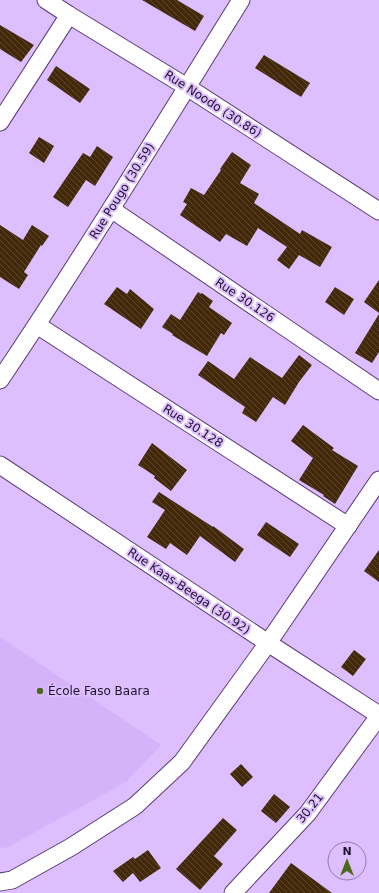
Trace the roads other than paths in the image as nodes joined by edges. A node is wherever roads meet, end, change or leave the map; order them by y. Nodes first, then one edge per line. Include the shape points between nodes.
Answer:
1 (46, 0) edge
2 (241, 0) edge
3 (69, 15) junction
4 (187, 87) junction
5 (0, 122) edge
6 (111, 209) junction
7 (379, 211) edge
8 (37, 325) junction
9 (0, 380) edge
10 (379, 391) edge
11 (0, 465) edge
12 (379, 480) edge
13 (348, 526) junction
14 (268, 643) junction
15 (379, 715) edge
16 (10, 885) edge
17 (233, 893) edge

1 - 3 street, Rue Noodo (30.86)
2 - 4 street, Rue Pougo (30.59)
3 - 4 street, Rue Noodo (30.86)
3 - 5 street
4 - 6 street, Rue Pougo (30.59)
4 - 7 street, Rue Noodo (30.86)
6 - 8 street, Rue Pougo (30.59)
6 - 10 street, Rue 30.126
8 - 9 street, Rue Pougo (30.59)
8 - 13 street, Rue 30.128
11 - 14 street, Rue Kaas-Beega (30.92)
12 - 13 street
13 - 14 street
14 - 15 street, Rue Kaas-Beega (30.92)
14 - 16 street via 182,762 135,806
15 - 17 street, 30.21 / 30.21 via 308,813

